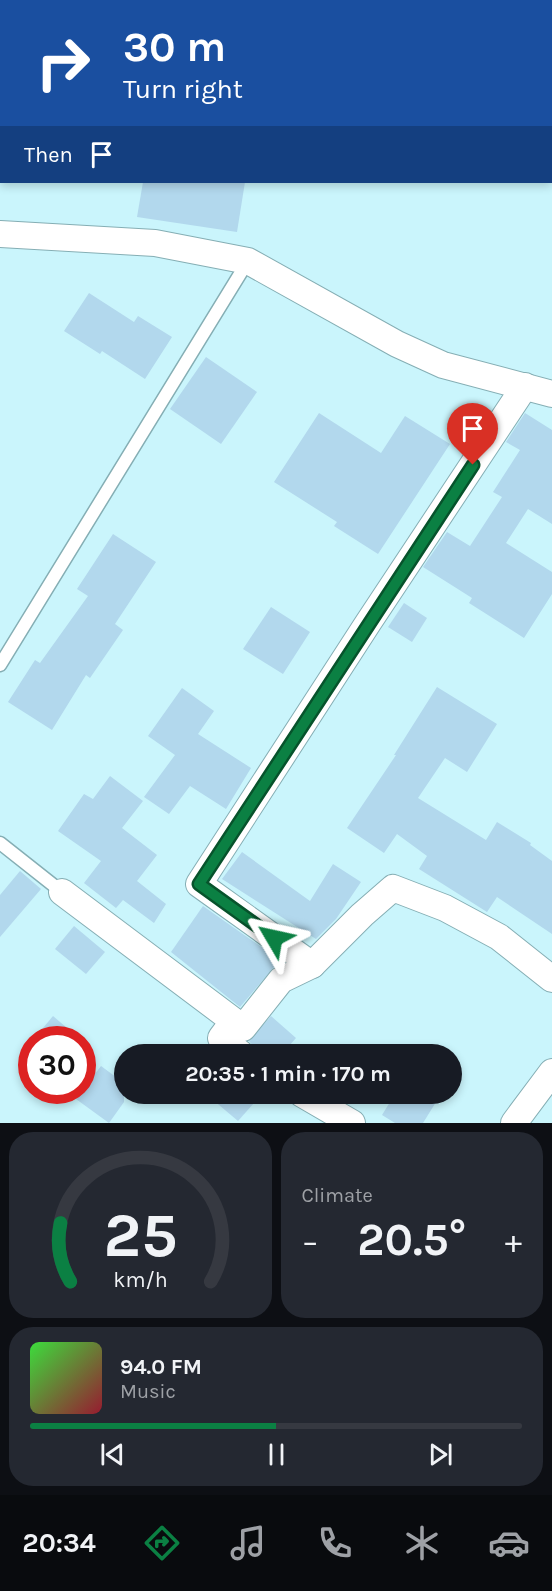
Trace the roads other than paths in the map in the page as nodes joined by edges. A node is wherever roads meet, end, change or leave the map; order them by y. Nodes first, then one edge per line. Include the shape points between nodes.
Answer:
1 (0, 234) edge
2 (248, 261) junction
3 (525, 386) junction
4 (552, 394) edge
5 (0, 665) edge
6 (0, 843) edge
7 (63, 892) joint
8 (312, 965) junction
9 (552, 979) edge
10 (233, 1022) junction
11 (228, 1044) edge
12 (552, 1072) edge
13 (319, 1104) edge
14 (352, 1123) edge
15 (514, 1123) edge

1 - 2 street via 155,243
2 - 3 street via 397,344 443,365
2 - 5 lane
3 - 4 street
3 - 8 street via 199,884
6 - 7 lane
7 - 10 street
8 - 9 street via 393,888 445,908 499,938
8 - 10 street via 281,980 243,1028
10 - 11 street via 221,1038
12 - 15 street
13 - 14 street

